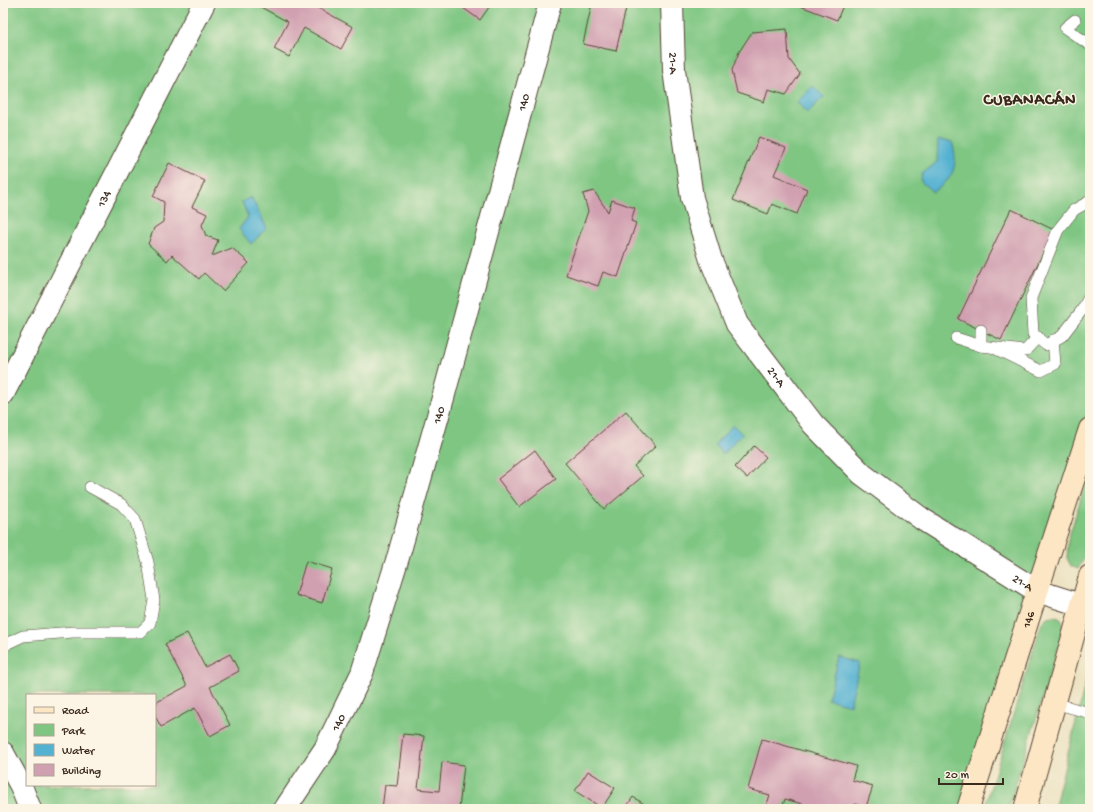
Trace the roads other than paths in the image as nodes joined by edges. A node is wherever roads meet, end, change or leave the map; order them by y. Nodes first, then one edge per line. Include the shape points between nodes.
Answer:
1 (204, 3) edge
2 (550, 3) edge
3 (672, 3) edge
4 (1075, 20) dead end
5 (1090, 45) edge
6 (1090, 201) edge
7 (1090, 295) edge
8 (981, 330) dead end
9 (956, 338) dead end
10 (1038, 338) junction
11 (1053, 340) junction
12 (981, 346) junction
13 (994, 348) junction
14 (3, 394) edge
15 (1090, 429) edge
16 (90, 487) dead end
17 (1090, 576) edge
18 (1037, 591) junction
19 (1086, 607) edge
20 (3, 634) edge
21 (18, 638) junction
22 (3, 648) edge
23 (1054, 703) junction
24 (1090, 712) edge
25 (3, 753) edge
26 (30, 809) edge
27 (285, 809) edge
28 (968, 809) edge
29 (1025, 809) edge

1 - 14 street, 134
2 - 27 street, 140 via 443,398 362,673 325,749
3 - 18 street, 21-A via 674,70 692,198 711,260 737,324 813,424 862,474 922,519
4 - 5 lane via 1064,28
6 - 10 lane via 1074,210 1058,230 1031,298 1034,334
7 - 11 lane via 1062,336
8 - 12 lane
9 - 12 lane
10 - 11 lane via 1046,345
10 - 13 lane via 1026,351
11 - 13 lane via 1055,364 1041,371
12 - 13 lane
15 - 18 main road, 146
16 - 21 lane via 121,504 135,519 148,562 154,600 150,623 141,632 73,632
17 - 19 main road
18 - 19 street, 21-A
18 - 28 main road, 146
19 - 23 main road
20 - 21 lane
21 - 22 lane
23 - 24 lane
23 - 29 main road
25 - 26 street

